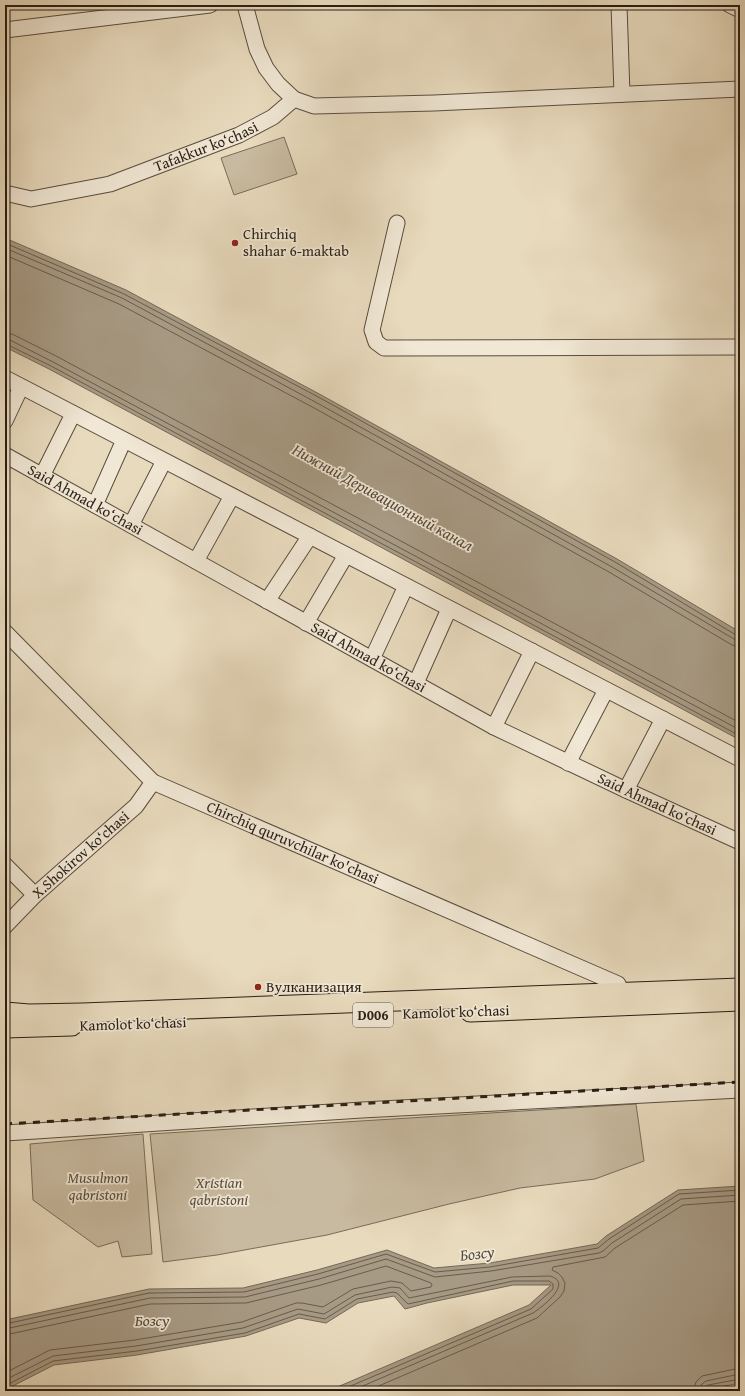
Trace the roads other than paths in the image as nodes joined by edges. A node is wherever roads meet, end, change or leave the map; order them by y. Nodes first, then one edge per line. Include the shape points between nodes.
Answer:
1 (210, 5) edge
2 (245, 5) edge
3 (619, 5) edge
4 (730, 5) edge
5 (740, 10) edge
6 (5, 30) edge
7 (740, 89) edge
8 (622, 94) junction
9 (294, 99) junction
10 (5, 193) edge
11 (398, 223) dead end
12 (740, 347) edge
13 (5, 378) edge
14 (21, 387) junction
15 (73, 414) junction
16 (5, 421) edge
17 (124, 440) junction
18 (5, 455) edge
19 (164, 461) junction
20 (42, 476) junction
21 (232, 496) junction
22 (95, 505) junction
23 (132, 525) junction
24 (310, 536) junction
25 (346, 555) junction
26 (196, 561) junction
27 (406, 586) junction
28 (267, 601) junction
29 (450, 609) junction
30 (306, 623) junction
31 (5, 632) edge
32 (532, 651) junction
33 (372, 659) junction
34 (416, 683) junction
35 (606, 690) junction
36 (663, 719) junction
37 (494, 727) junction
38 (740, 759) edge
39 (568, 763) junction
40 (153, 782) junction
41 (626, 790) junction
42 (740, 842) edge
43 (5, 865) edge
44 (35, 895) junction
45 (5, 926) edge
46 (740, 988) edge
47 (622, 992) junction
48 (740, 1002) edge
49 (5, 1012) edge
50 (5, 1028) edge
51 (740, 1090) edge
52 (5, 1133) edge

1 - 6 street
2 - 9 street via 257,50 266,68
3 - 8 street
4 - 5 street
7 - 8 street
8 - 9 street via 314,106
9 - 10 street, Tafakkur ko‘chasi via 273,117 239,135 110,184 31,199
11 - 12 street via 372,330 376,342 384,348
13 - 14 street
14 - 15 street
14 - 16 street
15 - 17 street
15 - 20 street
17 - 19 street
17 - 22 street
18 - 20 street, Said Ahmad ko‘chasi
19 - 21 street
19 - 23 street
20 - 22 street, Said Ahmad ko‘chasi
21 - 24 street
21 - 26 street
22 - 23 street, Said Ahmad ko‘chasi
23 - 26 street, Said Ahmad ko‘chasi
24 - 25 street
24 - 28 street
25 - 27 street
25 - 30 street
26 - 28 street, Said Ahmad ko‘chasi
27 - 29 street
27 - 33 street
28 - 30 street, Said Ahmad ko‘chasi
29 - 32 street
29 - 34 street
30 - 33 street, Said Ahmad ko‘chasi
31 - 40 street, Chirchiq quruvchilar ko'chasi
32 - 35 street
32 - 37 street
33 - 34 street, Said Ahmad ko‘chasi
34 - 37 street, Said Ahmad ko‘chasi
35 - 36 street
35 - 39 street
36 - 38 street
36 - 41 street
37 - 39 street, Said Ahmad ko‘chasi
39 - 41 street, Said Ahmad ko‘chasi
40 - 44 street, X.Shokirov ko‘chasi via 136,806
40 - 47 street, Chirchiq quruvchilar ko'chasi via 618,984
41 - 42 street, Said Ahmad ko‘chasi
43 - 44 street
44 - 45 street, X.Shokirov ko‘chasi
46 - 47 main road, D006
47 - 49 main road, D006 via 82,1013
48 - 50 main road, Kamolot ko‘chasi / D006
51 - 52 street

